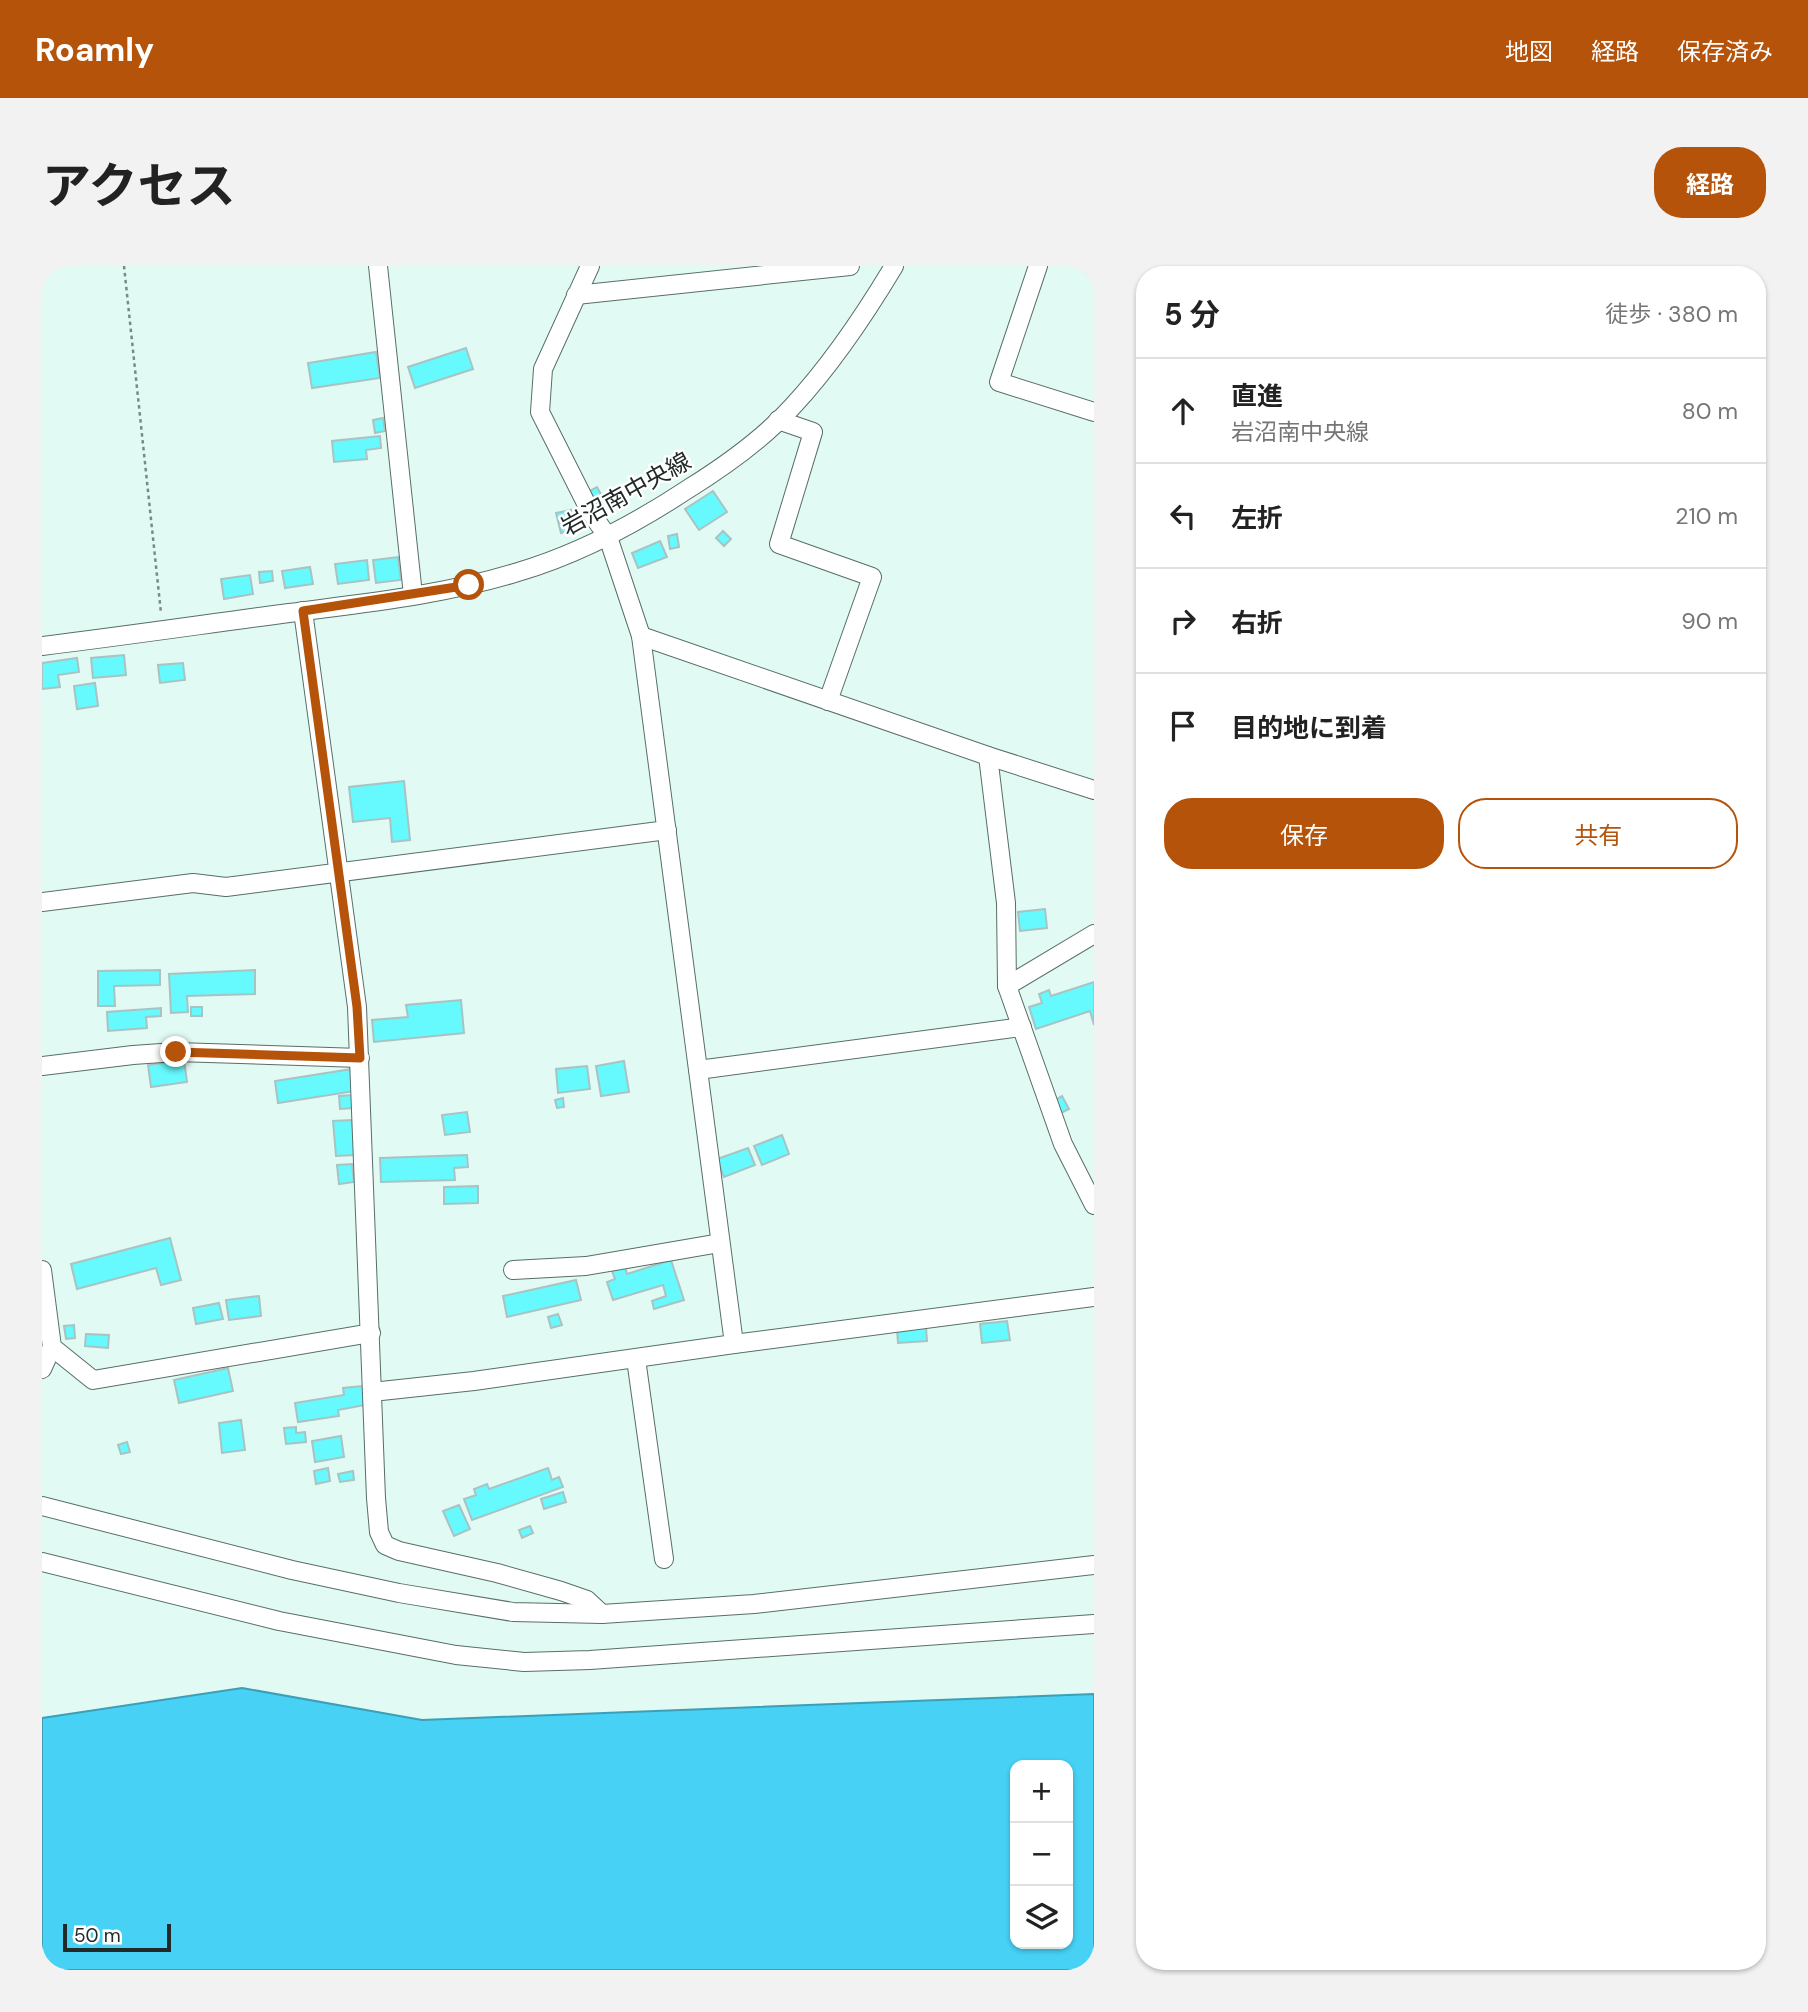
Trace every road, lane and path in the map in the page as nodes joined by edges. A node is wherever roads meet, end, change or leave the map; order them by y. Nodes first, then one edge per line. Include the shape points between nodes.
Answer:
1 (124, 266) edge
2 (378, 266) edge
3 (590, 266) edge
4 (850, 266) edge
5 (894, 266) edge
6 (1038, 266) edge
7 (576, 295) junction
8 (1094, 412) edge
9 (778, 420) junction
10 (608, 537) junction
11 (413, 595) junction
12 (303, 611) junction
13 (163, 631) junction
14 (641, 636) junction
15 (42, 646) edge
16 (828, 701) junction
17 (988, 756) junction
18 (1094, 790) edge
19 (667, 830) junction
20 (339, 872) junction
21 (42, 902) edge
22 (1094, 934) edge
23 (1007, 986) junction
24 (1022, 1027) junction
25 (360, 1058) junction
26 (42, 1066) edge
27 (698, 1070) junction
28 (1094, 1205) edge
29 (720, 1243) junction
30 (42, 1270) edge
31 (513, 1270) dead end
32 (1094, 1297) edge
33 (370, 1333) junction
34 (734, 1344) junction
35 (52, 1347) junction
36 (636, 1359) junction
37 (42, 1369) edge
38 (373, 1392) junction
39 (42, 1507) edge
40 (664, 1559) dead end
41 (42, 1562) edge
42 (1094, 1565) edge
43 (602, 1614) junction
44 (1094, 1624) edge

1 - 13 path
2 - 11 street
3 - 7 street
4 - 7 street
5 - 9 street, 岩沼南中央線 via 833,359
6 - 8 street via 999,382
7 - 10 street via 543,369 540,412
9 - 10 street, 岩沼南中央線 via 717,471
9 - 16 street via 813,432 779,544 872,577
10 - 11 street, 岩沼南中央線 via 519,572
10 - 14 street
11 - 12 street, 岩沼南中央線
12 - 13 street, 岩沼南中央線
12 - 20 street
13 - 15 street, 岩沼南中央線
14 - 16 street
14 - 19 street
16 - 17 street
17 - 18 street
17 - 23 street via 1006,903
19 - 20 street
19 - 27 street
20 - 21 street via 226,887 193,883
20 - 25 street
22 - 23 street
23 - 24 street
24 - 27 street
24 - 28 street via 1063,1144
25 - 26 street via 176,1052
25 - 33 street
27 - 29 street
29 - 31 street via 586,1266
29 - 34 street
30 - 35 street
32 - 34 street
33 - 35 street via 93,1380
33 - 38 street
34 - 36 street
35 - 37 street
36 - 38 street
36 - 40 street
38 - 43 street via 377,1516 385,1545 561,1591 587,1600
39 - 43 street via 399,1593 513,1612
41 - 44 street via 279,1621 456,1655 524,1662
42 - 43 street via 754,1604

